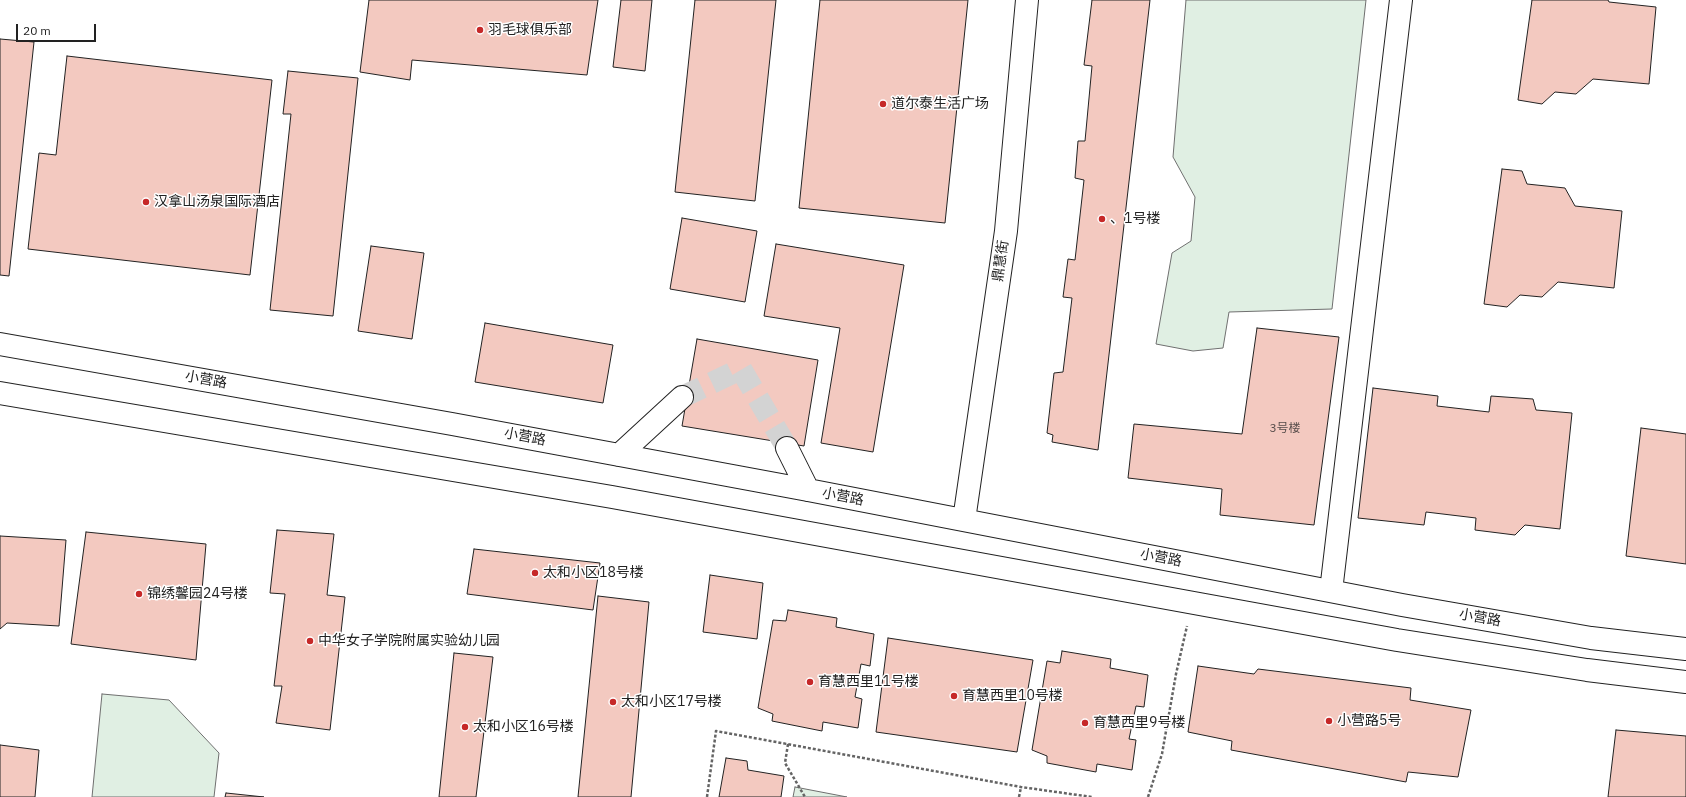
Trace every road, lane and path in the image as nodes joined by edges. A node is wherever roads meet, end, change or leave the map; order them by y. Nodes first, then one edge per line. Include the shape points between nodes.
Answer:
1 (1027, 0) edge
2 (1401, 0) edge
3 (0, 344) edge
4 (0, 393) edge
5 (682, 397) tunnel mouth
6 (787, 448) tunnel mouth
7 (619, 455) junction
8 (808, 490) junction
9 (964, 520) junction
10 (1331, 591) junction
11 (1192, 602) junction
12 (1686, 649) edge
13 (1686, 682) edge
14 (788, 744) junction
15 (1021, 787) junction
16 (707, 797) edge
17 (805, 797) edge
18 (1019, 797) edge
19 (1092, 797) edge
20 (1148, 797) edge

1 - 9 street, 鼎慧街 via 1006,231
2 - 10 street
3 - 7 street, 小营路
4 - 11 street via 620,498
5 - 7 street
6 - 8 street
7 - 8 street, 小营路
8 - 9 street, 小营路
9 - 10 street, 小营路
10 - 12 street, 小营路 via 1591,638
11 - 13 street via 1443,647 1587,670
11 - 20 path via 1162,754
14 - 15 path
14 - 16 path via 716,731
14 - 17 path via 785,763
15 - 18 path
15 - 19 path

